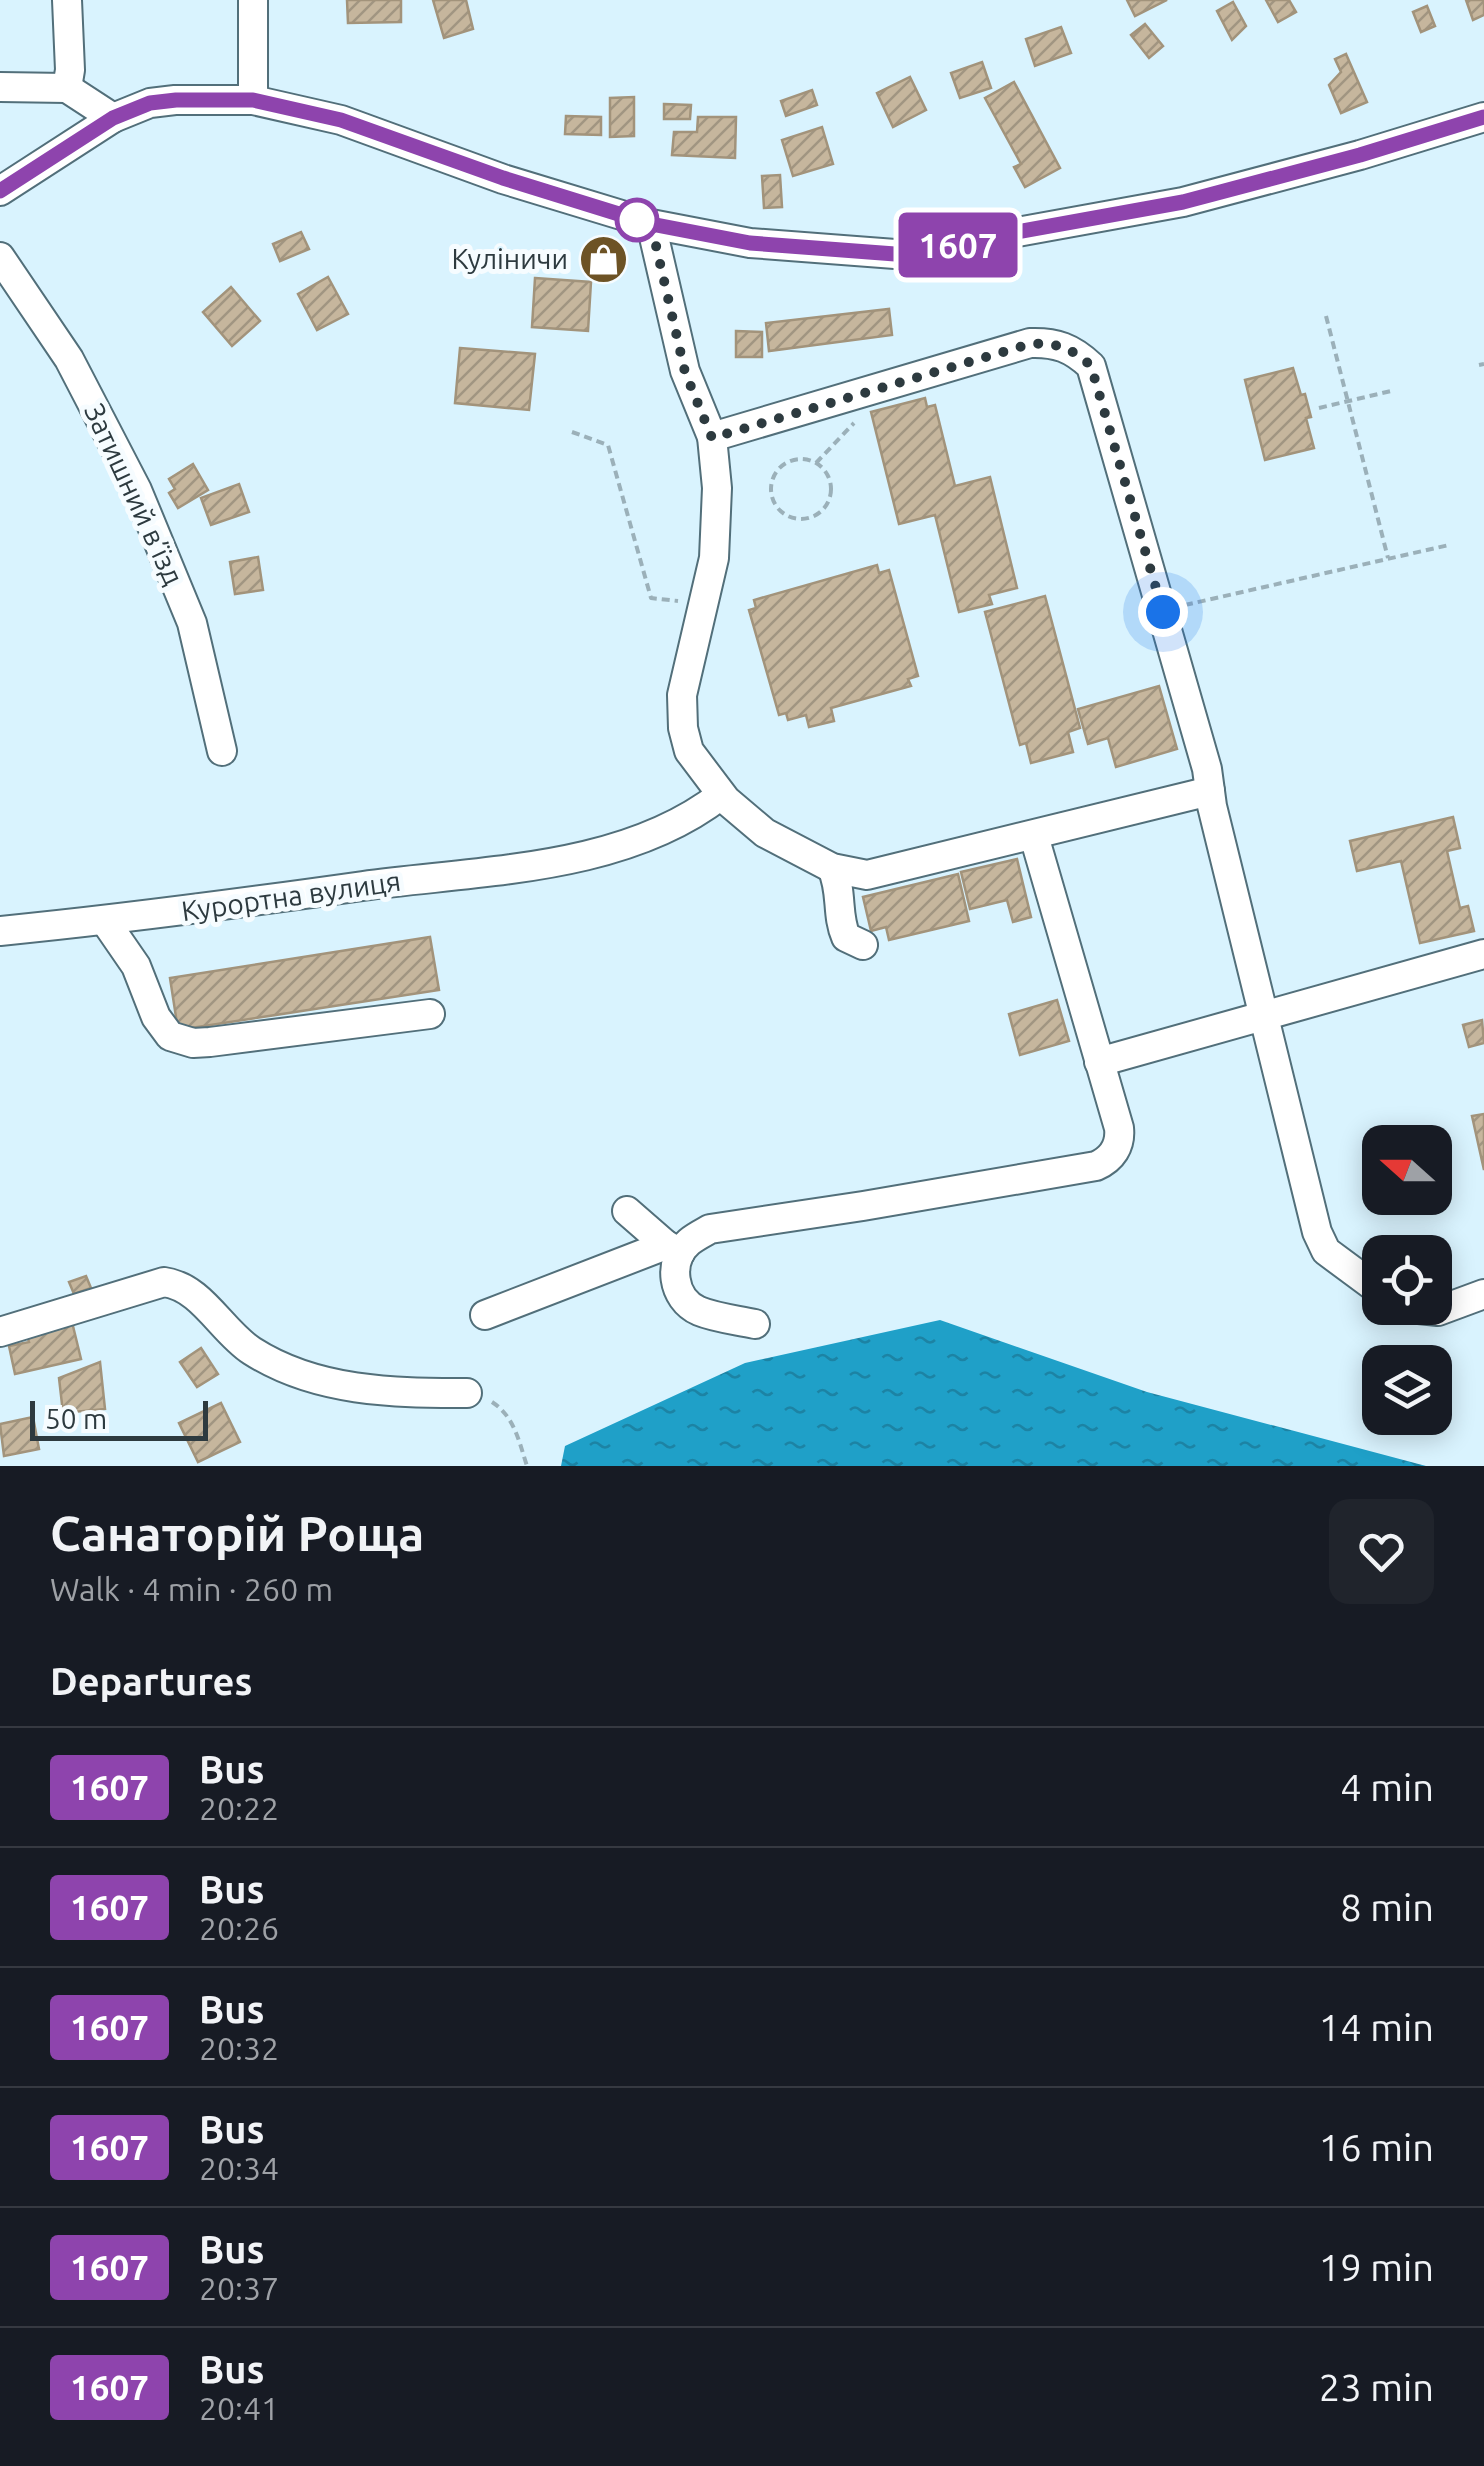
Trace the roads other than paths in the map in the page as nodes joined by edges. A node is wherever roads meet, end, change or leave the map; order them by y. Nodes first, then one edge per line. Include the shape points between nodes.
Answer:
1 (67, 0) edge
2 (253, 0) edge
3 (0, 87) edge
4 (67, 88) junction
5 (253, 100) junction
6 (1484, 117) edge
7 (113, 118) junction
8 (0, 191) edge
9 (651, 224) junction
10 (0, 258) edge
11 (712, 438) junction
12 (222, 751) dead end
13 (1210, 792) junction
14 (721, 795) junction
15 (1034, 836) junction
16 (832, 868) junction
17 (105, 921) junction
18 (0, 932) edge
19 (863, 944) dead end
20 (1484, 954) edge
21 (430, 1014) dead end
22 (1264, 1017) junction
23 (1099, 1062) junction
24 (627, 1211) dead end
25 (673, 1249) junction
26 (1362, 1277) edge
27 (1484, 1294) edge
28 (1452, 1306) edge
29 (485, 1314) dead end
30 (755, 1324) dead end
31 (0, 1332) edge
32 (467, 1393) road end

1 - 4 street
2 - 5 street
3 - 4 street
4 - 7 street
5 - 7 street via 150,103
5 - 9 street via 341,120
6 - 9 street via 1183,202 914,252 750,243
7 - 8 street
9 - 11 street via 685,372
10 - 12 street, Затишний в’їзд via 69,359 137,490 192,623
11 - 13 street via 1030,344 1076,352 1091,366
11 - 14 street via 714,558 682,695 689,751
13 - 15 street
13 - 22 street
14 - 16 street via 765,832
14 - 17 street, Курортна вулиця via 694,816 645,836 533,867
15 - 16 street via 867,875
15 - 23 street
16 - 19 street via 839,884 838,920 846,937
17 - 18 street, Курортна вулиця
17 - 21 street via 136,966 156,1018 179,1040 210,1042
20 - 22 street
22 - 23 street
22 - 26 street via 1317,1232 1326,1250
23 - 25 street via 1120,1136 1112,1156 1100,1164 710,1229
24 - 25 street
25 - 29 street
25 - 30 street via 676,1284 688,1304
27 - 28 street
31 - 32 street via 164,1282 192,1292 234,1338 300,1375 330,1384

